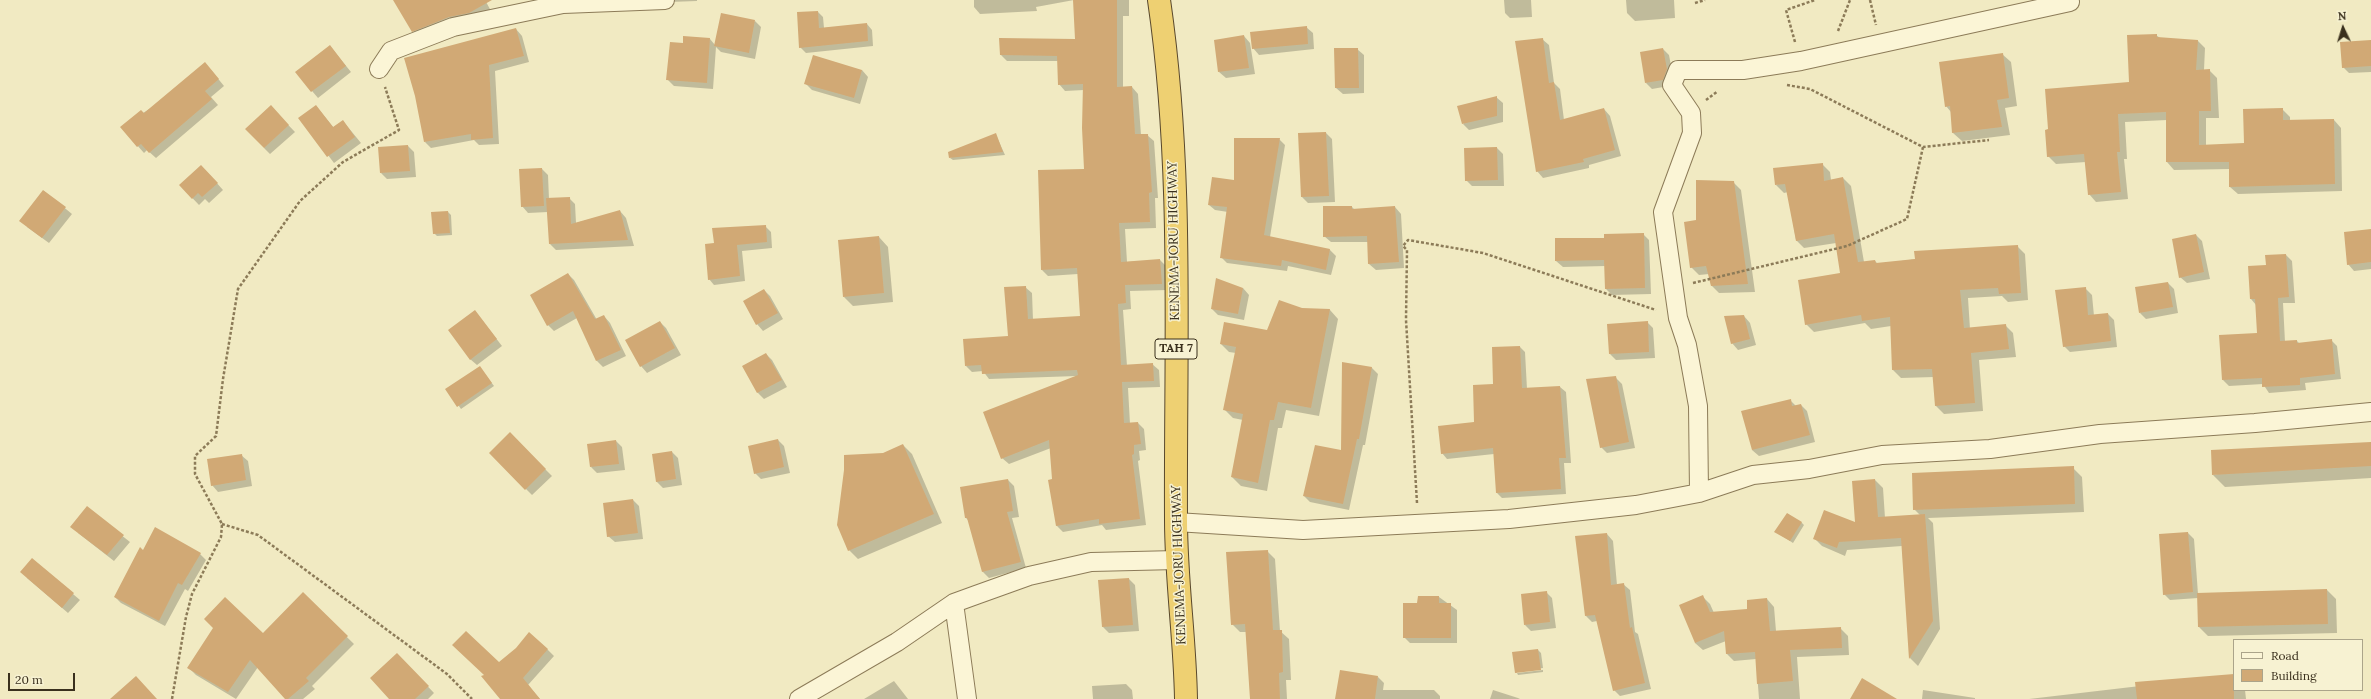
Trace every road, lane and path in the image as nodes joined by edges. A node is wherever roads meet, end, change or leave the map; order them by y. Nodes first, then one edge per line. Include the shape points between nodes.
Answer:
1 (666, 0) edge
2 (1159, 0) edge
3 (1704, 0) edge
4 (1815, 0) edge
5 (1850, 0) edge
6 (1870, 0) edge
7 (563, 2) edge
8 (2070, 2) dead end
9 (1696, 3) dead end
10 (1880, 43) junction
11 (1830, 54) junction
12 (1801, 61) junction
13 (379, 69) joint
14 (1782, 84) dead end
15 (1723, 86) dead end
16 (1691, 114) junction
17 (1989, 140) dead end
18 (1923, 147) junction
19 (1673, 287) junction
20 (1678, 318) junction
21 (2371, 412) edge
22 (1699, 493) junction
23 (1176, 522) junction
24 (222, 524) junction
25 (1418, 524) junction
26 (1177, 560) junction
27 (954, 603) junction
28 (172, 699) edge
29 (472, 699) edge
30 (799, 699) edge
31 (967, 699) edge
32 (1186, 699) edge

1 - 7 street
2 - 23 highway, KENEMA-JORU HIGHWAY / TAH 7 via 1169,67 1173,164 1176,277
3 - 9 path
4 - 12 path via 1786,10
5 - 11 path
6 - 10 path
7 - 13 street via 454,27 416,40 391,51
8 - 10 street
10 - 11 street
11 - 12 street
12 - 16 street via 1743,70 1678,70 1672,85
13 - 24 path via 399,130 343,162 300,201 238,289 216,436 195,456 195,474
14 - 18 path via 1810,89
15 - 16 path
16 - 19 street via 1692,133 1663,212
17 - 18 path
18 - 19 path via 1907,219 1848,246
19 - 20 street
20 - 22 street via 1687,345 1698,406
20 - 25 path via 1483,253 1408,240 1403,246 1407,250 1406,320
21 - 22 street via 2100,434 1990,448 1882,455 1753,476
22 - 25 street via 1636,504 1509,519
23 - 25 street via 1303,530
23 - 26 highway, KENEMA-JORU HIGHWAY / TAH 7
24 - 28 path via 221,536 192,594
24 - 29 path via 258,535 447,674
26 - 27 street via 1091,562 1029,576
26 - 32 highway, KENEMA-JORU HIGHWAY / TAH 7
27 - 30 street via 898,642
27 - 31 street

